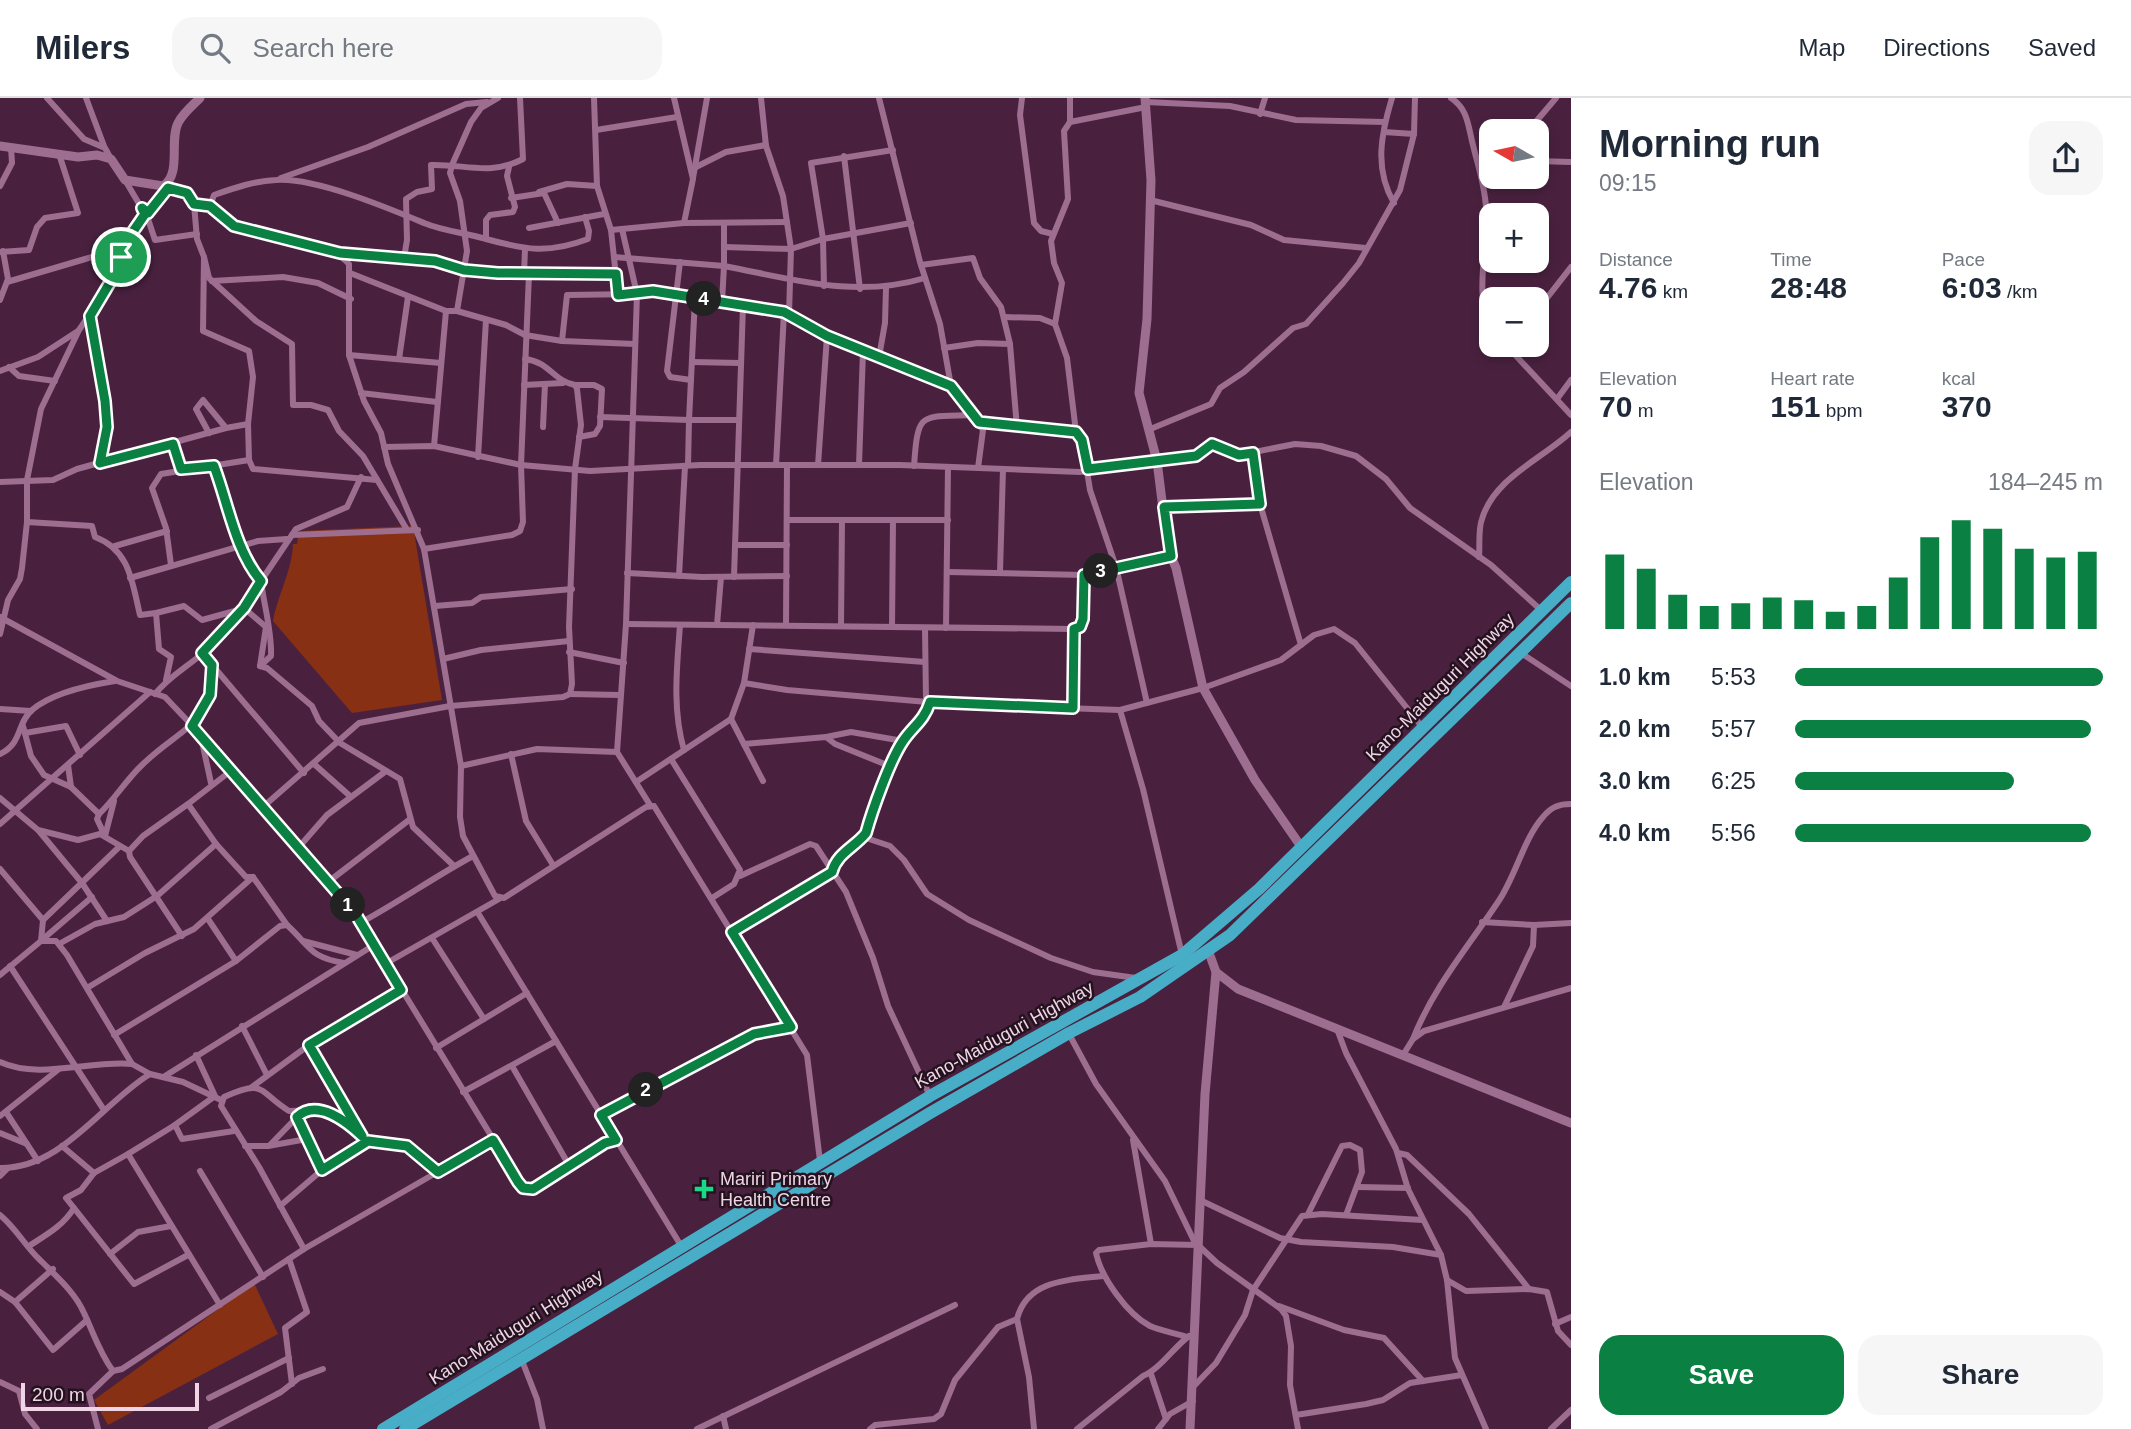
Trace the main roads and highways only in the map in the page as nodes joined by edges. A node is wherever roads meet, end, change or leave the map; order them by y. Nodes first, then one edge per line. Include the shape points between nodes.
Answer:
1 (1571, 582) edge
2 (1571, 603) edge
3 (383, 1429) edge
4 (405, 1429) edge

1 - 3 highway, Kano-Maiduguri Highway via 1302,848 1182,955 820,1161
2 - 4 highway, Kano-Maiduguri Highway via 1254,913 1208,950 1140,997 930,1113

